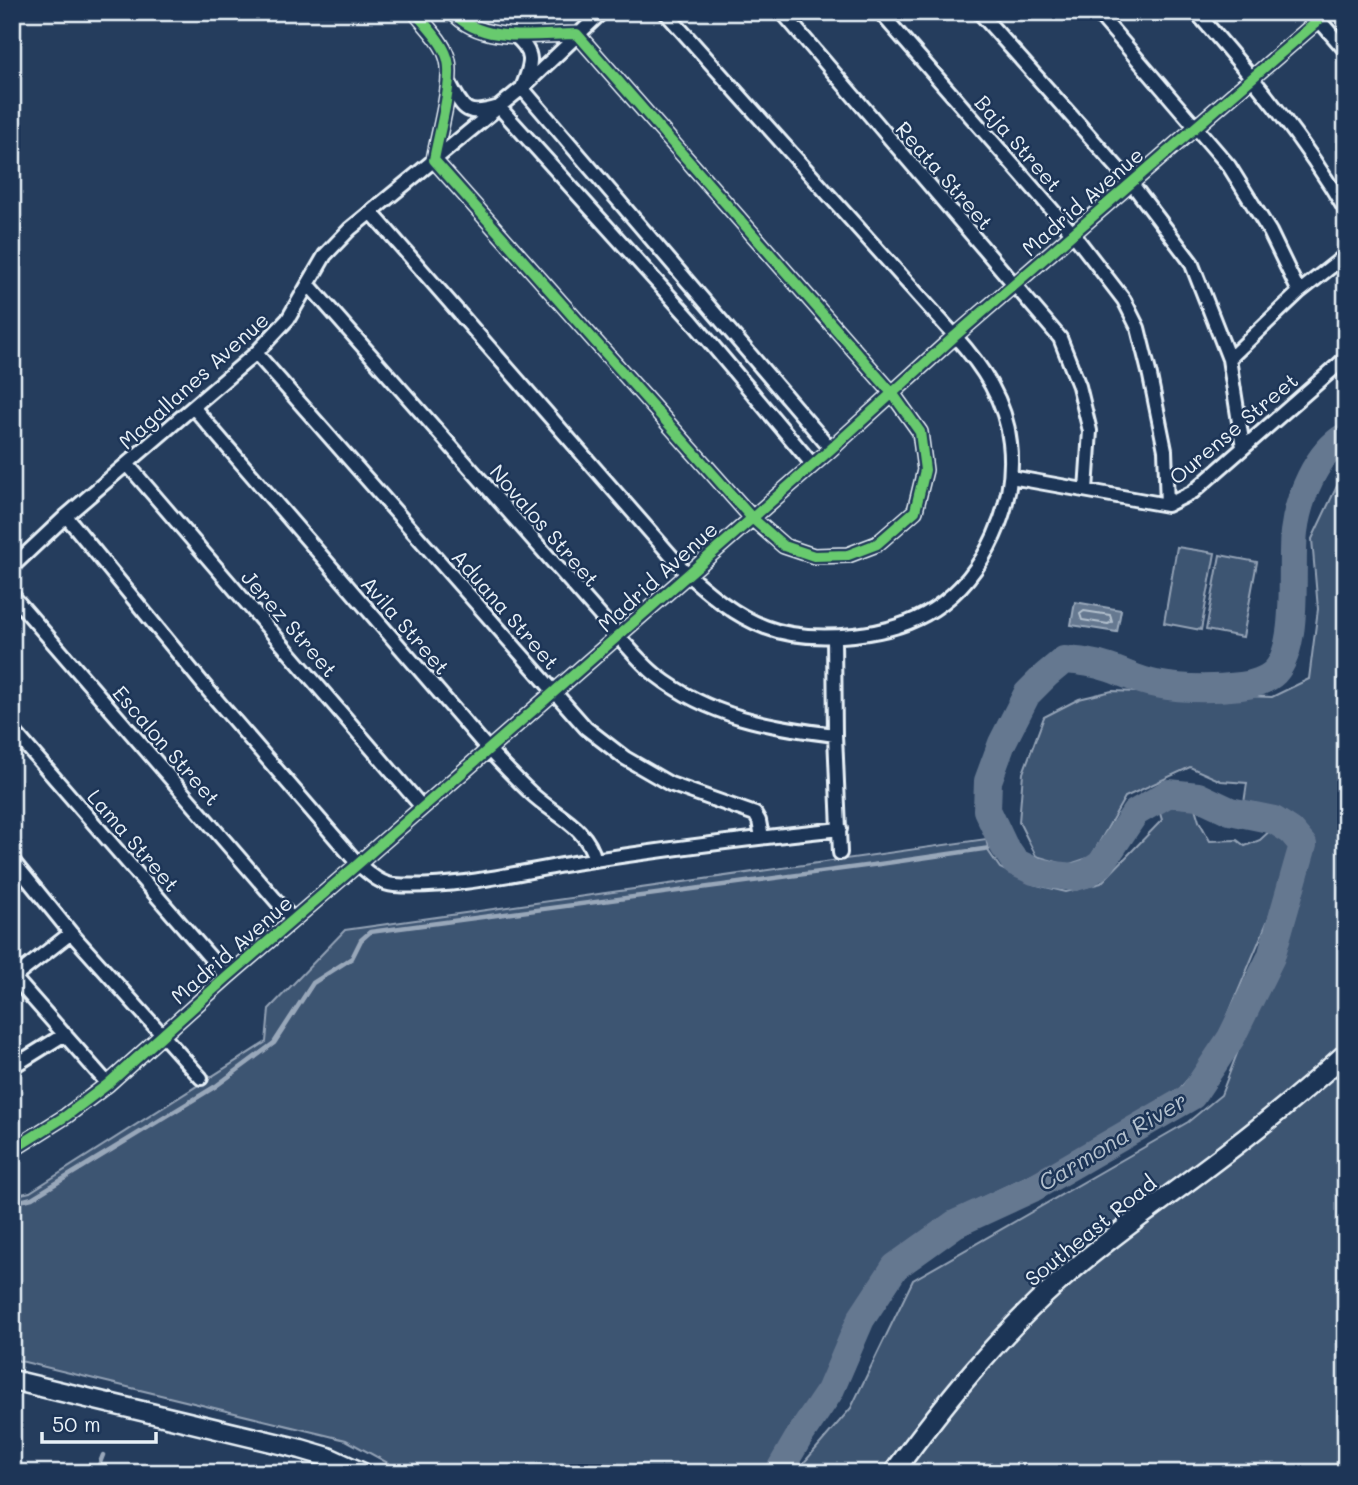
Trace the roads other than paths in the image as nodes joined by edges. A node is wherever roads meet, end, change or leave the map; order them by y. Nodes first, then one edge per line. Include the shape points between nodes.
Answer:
1 (415, 12) edge
2 (453, 12) edge
3 (602, 12) edge
4 (665, 12) edge
5 (782, 12) edge
6 (880, 12) edge
7 (979, 12) edge
8 (1097, 12) edge
9 (1196, 12) edge
10 (1316, 16) edge
11 (577, 34) junction
12 (514, 35) junction
13 (1346, 51) edge
14 (1253, 77) junction
15 (449, 82) junction
16 (522, 88) junction
17 (499, 107) junction
18 (1194, 127) junction
19 (434, 160) junction
20 (1132, 184) junction
21 (1346, 211) edge
22 (372, 213) junction
23 (1074, 235) junction
24 (1346, 255) edge
25 (309, 285) junction
26 (1014, 286) junction
27 (1299, 292) junction
28 (708, 307) junction
29 (692, 321) junction
30 (956, 336) junction
31 (256, 353) junction
32 (1346, 358) edge
33 (1229, 359) junction
34 (892, 393) junction
35 (193, 407) junction
36 (1243, 447) junction
37 (831, 449) junction
38 (812, 464) junction
39 (128, 465) junction
40 (1012, 477) junction
41 (1086, 489) junction
42 (1167, 505) junction
43 (66, 516) junction
44 (752, 518) junction
45 (12, 567) edge
46 (687, 573) junction
47 (12, 595) edge
48 (618, 636) junction
49 (834, 637) junction
50 (553, 693) junction
51 (12, 729) edge
52 (835, 735) junction
53 (488, 749) junction
54 (422, 807) junction
55 (840, 828) junction
56 (762, 837) junction
57 (840, 853) dead end
58 (12, 860) edge
59 (595, 860) junction
60 (358, 864) junction
61 (293, 920) junction
62 (71, 933) junction
63 (13, 977) edge
64 (227, 977) junction
65 (65, 1034) junction
66 (163, 1035) junction
67 (1346, 1053) edge
68 (12, 1067) edge
69 (201, 1078) dead end
70 (108, 1084) junction
71 (12, 1150) edge
72 (12, 1380) edge
73 (363, 1473) edge
74 (894, 1473) edge

1 - 15 street via 449,59
2 - 12 street via 462,22 493,34
3 - 11 street, Magallanes Avenue
4 - 30 street
5 - 26 street, Reata Street
6 - 23 street, Baja Street
7 - 20 street
8 - 18 street
9 - 14 street
10 - 13 street
10 - 14 street, Madrid Avenue
11 - 12 street
11 - 16 street, Magallanes Avenue
11 - 34 street
12 - 16 street via 526,45 530,57
14 - 18 street, Madrid Avenue
14 - 21 street via 1322,170
15 - 17 street via 470,112
15 - 19 street
16 - 17 street, Magallanes Avenue
16 - 28 street
17 - 19 street, Magallanes Avenue
17 - 29 street
18 - 20 street, Madrid Avenue
18 - 27 street via 1229,166
19 - 22 street, Magallanes Avenue
19 - 44 street
20 - 23 street, Madrid Avenue
20 - 33 street via 1191,262
22 - 25 street, Magallanes Avenue via 325,255
22 - 46 street
23 - 26 street, Madrid Avenue
23 - 42 street, Baja Street via 1124,300 1138,328 1165,450
24 - 27 street
25 - 31 street, Magallanes Avenue via 288,319
25 - 48 street, Novalos Street
26 - 30 street, Madrid Avenue
26 - 41 street, Reata Street via 1060,338 1079,386 1090,431
27 - 33 street
28 - 29 street
28 - 37 street
29 - 38 street
30 - 34 street, Madrid Avenue
30 - 40 street via 981,365 998,398 1010,440
31 - 35 street, Magallanes Avenue
31 - 50 street, Aduana Street
32 - 36 street, Ourense Street
33 - 36 street
34 - 37 street, Madrid Avenue
34 - 44 street via 920,432 925,470 915,511 877,544 848,555 814,556 783,546
35 - 39 street, Magallanes Avenue
35 - 53 street, Avila Street
36 - 42 street, Ourense Street via 1193,492
37 - 38 street, Madrid Avenue
38 - 44 street, Madrid Avenue
39 - 43 street, Magallanes Avenue
39 - 54 street, Jerez Street
40 - 41 street, Ourense Street
40 - 49 street via 986,552 964,583 934,609 910,621 883,632
41 - 42 street, Ourense Street
43 - 45 street, Magallanes Avenue
43 - 60 street
44 - 46 street, Madrid Avenue
46 - 48 street, Madrid Avenue
46 - 49 street via 725,608 766,628
47 - 61 street, Escalon Street
48 - 50 street, Madrid Avenue
48 - 52 street, Novalos Street via 656,675 708,707 775,727
49 - 52 street
50 - 53 street, Madrid Avenue
50 - 56 street, Aduana Street via 586,728 625,758 670,784 755,814
51 - 64 street, Lama Street
52 - 55 street
53 - 54 street, Madrid Avenue
53 - 59 street, Avila Street via 531,794 583,834 592,845
54 - 60 street, Madrid Avenue
55 - 56 street
55 - 57 street
56 - 59 street
58 - 62 street
59 - 60 street via 416,885 391,885
60 - 61 street, Madrid Avenue
61 - 64 street, Madrid Avenue
62 - 63 street
62 - 66 street
63 - 65 street
64 - 66 street, Madrid Avenue
65 - 68 street
65 - 70 street
66 - 69 street
66 - 70 street, Madrid Avenue
67 - 74 street, Southeast Road via 1286,1106 1059,1281 996,1345
70 - 71 street, Madrid Avenue
72 - 73 street via 301,1449

